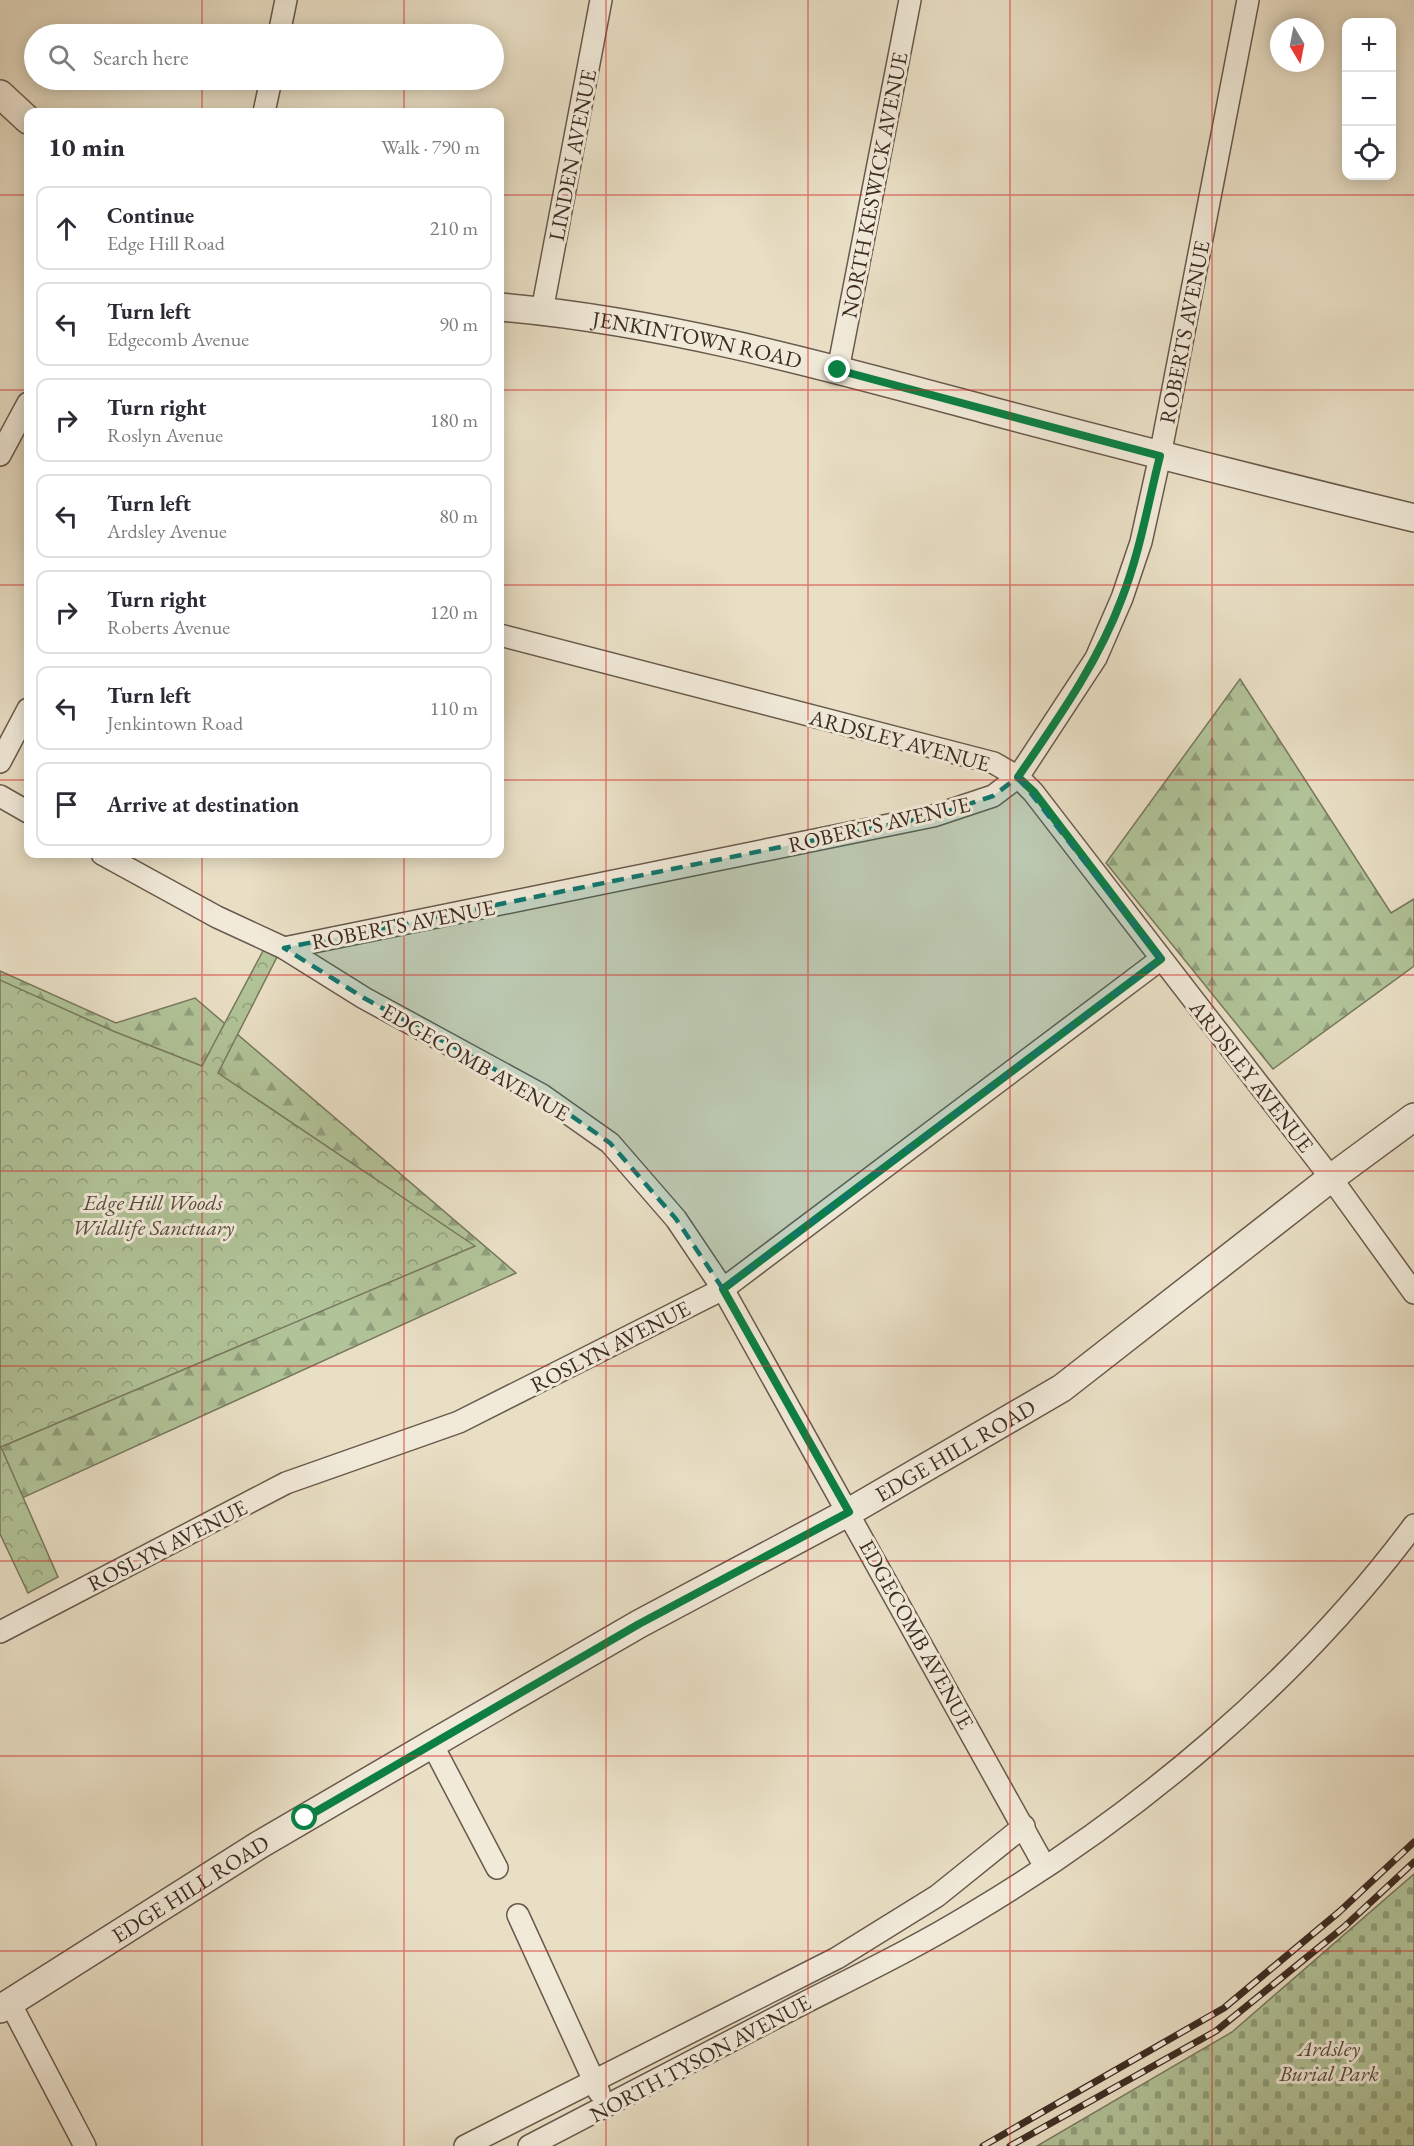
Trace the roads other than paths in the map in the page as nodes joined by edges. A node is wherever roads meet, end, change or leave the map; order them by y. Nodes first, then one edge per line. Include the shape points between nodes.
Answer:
1 (286, 0) edge
2 (601, 0) edge
3 (910, 0) edge
4 (1248, 0) edge
5 (281, 24) edge
6 (269, 90) edge
7 (0, 94) edge
8 (265, 108) edge
9 (24, 116) edge
10 (504, 307) edge
11 (542, 311) junction
12 (838, 370) junction
13 (24, 410) edge
14 (0, 455) edge
15 (1160, 456) junction
16 (1414, 518) edge
17 (504, 636) edge
18 (24, 717) edge
19 (0, 762) edge
20 (1018, 777) junction
21 (0, 796) edge
22 (24, 810) edge
23 (109, 858) edge
24 (284, 948) junction
25 (1161, 959) junction
26 (1414, 1117) edge
27 (1331, 1178) junction
28 (723, 1289) junction
29 (1414, 1293) edge
30 (849, 1512) junction
31 (1414, 1525) edge
32 (0, 1632) edge
33 (432, 1744) junction
34 (1024, 1826) junction
35 (1045, 1867) junction
36 (497, 1868) dead end
37 (518, 1915) dead end
38 (870, 1969) junction
39 (802, 1975) junction
40 (5, 2006) edge
41 (593, 2080) junction
42 (606, 2107) junction
43 (85, 2146) edge
44 (465, 2146) edge
45 (529, 2146) edge

1 - 5 street
2 - 11 street, LINDEN AVENUE
3 - 12 street, NORTH KESWICK AVENUE
4 - 15 street, ROBERTS AVENUE
6 - 8 street
7 - 9 street
10 - 11 street, JENKINTOWN ROAD
11 - 12 street, JENKINTOWN ROAD via 686,334
12 - 15 street, JENKINTOWN ROAD
13 - 14 street
15 - 16 street, JENKINTOWN ROAD
15 - 20 street, ROBERTS AVENUE via 1141,542 1096,658
17 - 20 street, ARDSLEY AVENUE via 994,763
18 - 19 street
20 - 24 street, ROBERTS AVENUE via 993,796 933,816
20 - 25 street, ARDSLEY AVENUE via 1034,792
21 - 22 street
23 - 24 street, EDGECOMB AVENUE via 217,917
24 - 28 street, EDGECOMB AVENUE via 364,998 542,1095 610,1143 676,1220
25 - 27 street, ARDSLEY AVENUE
25 - 28 street, ROSLYN AVENUE
26 - 27 street, EDGE HILL ROAD
27 - 29 street, ARDSLEY AVENUE
27 - 30 street, EDGE HILL ROAD via 1062,1389
28 - 30 street, EDGECOMB AVENUE
28 - 32 street, ROSLYN AVENUE via 459,1422 286,1483
30 - 33 street, EDGE HILL ROAD via 639,1624
30 - 34 street, EDGECOMB AVENUE
31 - 35 street, NORTH TYSON AVENUE via 1331,1626 1254,1703 1146,1794
33 - 36 street
33 - 40 street, EDGE HILL ROAD via 259,1845
34 - 35 street, EDGECOMB AVENUE
34 - 39 street, NORTH TYSON AVENUE via 937,1896 837,1958
35 - 38 street, NORTH TYSON AVENUE via 970,1915
37 - 41 street
38 - 39 street, NORTH TYSON AVENUE
38 - 42 street, NORTH TYSON AVENUE
39 - 41 street, NORTH TYSON AVENUE
40 - 43 street
41 - 42 street
41 - 44 street, NORTH TYSON AVENUE
42 - 45 street, NORTH TYSON AVENUE

